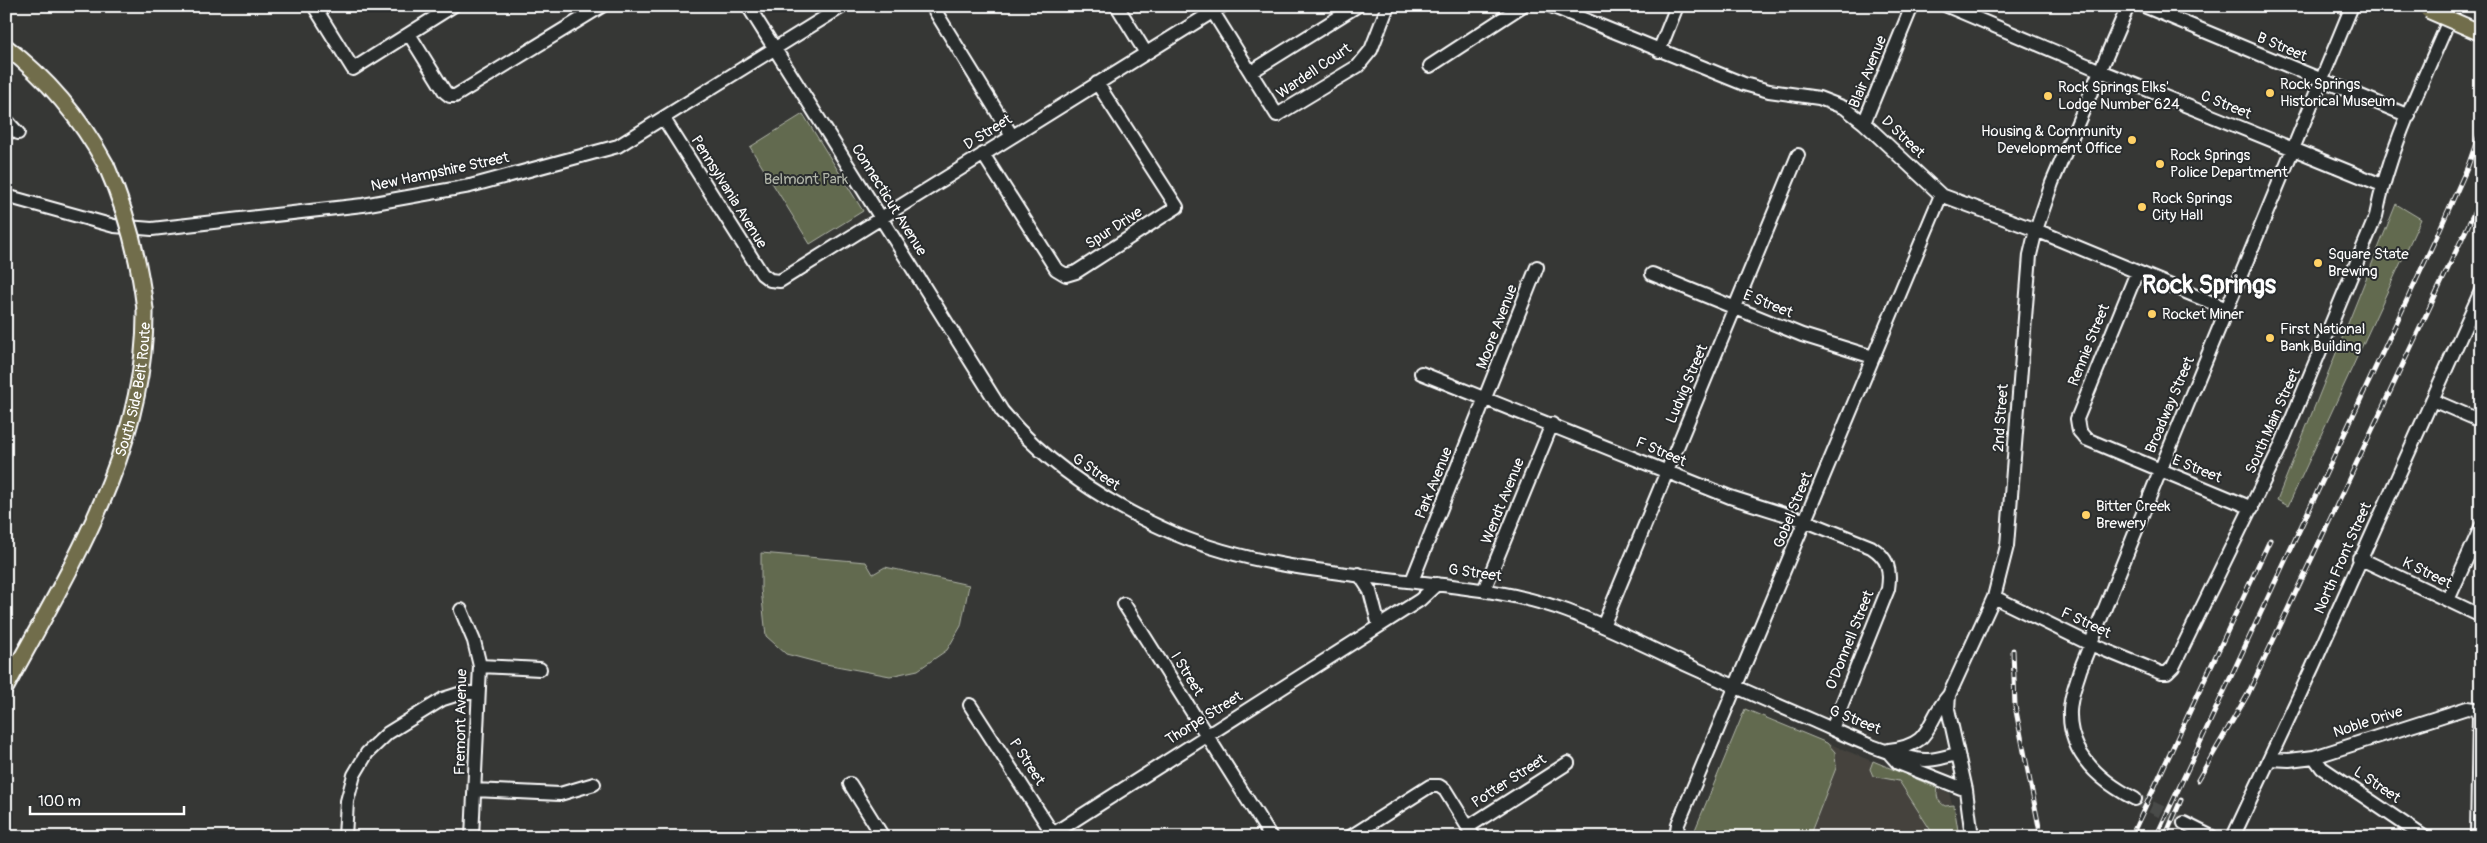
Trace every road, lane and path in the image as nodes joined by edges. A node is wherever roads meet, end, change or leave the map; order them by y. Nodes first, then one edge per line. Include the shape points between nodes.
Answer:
1 (314, 6) edge
2 (453, 6) edge
3 (602, 6) edge
4 (748, 6) edge
5 (843, 6) edge
6 (932, 6) edge
7 (1117, 6) edge
8 (1356, 6) edge
9 (1388, 6) edge
10 (1522, 6) edge
11 (1550, 6) edge
12 (1677, 6) edge
13 (1912, 6) edge
14 (1947, 6) edge
15 (2128, 6) edge
16 (2144, 6) edge
17 (2352, 6) edge
18 (2455, 6) edge
19 (2423, 8) edge
20 (1218, 9) edge
21 (2481, 33) edge
22 (409, 34) junction
23 (6, 47) edge
24 (775, 49) junction
25 (1659, 51) junction
26 (1146, 53) junction
27 (1430, 66) dead end
28 (1251, 72) junction
29 (2101, 72) junction
30 (2321, 80) junction
31 (1096, 83) junction
32 (2409, 116) junction
33 (664, 119) junction
34 (6, 120) edge
35 (1864, 122) junction
36 (18, 133) dead end
37 (1012, 136) junction
38 (2294, 150) junction
39 (983, 154) junction
40 (1798, 155) dead end
41 (2382, 185) junction
42 (1941, 195) junction
43 (6, 196) edge
44 (880, 218) junction
45 (2036, 230) junction
46 (1537, 267) dead end
47 (2137, 272) junction
48 (1652, 274) dead end
49 (770, 280) joint
50 (2481, 291) edge
51 (1736, 308) junction
52 (2227, 310) junction
53 (1873, 357) junction
54 (1421, 373) dead end
55 (1487, 398) junction
56 (2432, 400) junction
57 (1002, 411) joint
58 (2481, 421) edge
59 (1552, 424) junction
60 (2079, 431) joint
61 (2160, 471) junction
62 (1667, 472) junction
63 (2252, 508) junction
64 (1806, 521) junction
65 (2481, 527) edge
66 (2359, 558) junction
67 (1887, 562) joint
68 (1359, 574) junction
69 (1412, 582) junction
70 (1437, 584) junction
71 (1484, 590) junction
72 (1994, 597) junction
73 (2448, 600) junction
74 (1124, 604) dead end
75 (461, 610) dead end
76 (2481, 616) edge
77 (1379, 626) junction
78 (1604, 626) junction
79 (2090, 644) junction
80 (480, 666) junction
81 (540, 669) dead end
82 (2167, 673) joint
83 (6, 687) edge
84 (1737, 688) junction
85 (478, 694) junction
86 (1949, 695) junction
87 (970, 705) dead end
88 (1832, 729) junction
89 (1207, 735) junction
90 (1887, 751) junction
91 (1957, 754) junction
92 (2314, 757) junction
93 (2270, 758) junction
94 (1568, 763) dead end
95 (2479, 780) edge
96 (594, 784) dead end
97 (850, 784) dead end
98 (475, 790) junction
99 (1966, 790) junction
100 (2135, 799) tunnel mouth
101 (2184, 823) tunnel mouth
102 (1471, 832) edge
103 (1052, 836) edge
104 (345, 837) edge
105 (472, 837) edge
106 (883, 837) edge
107 (1272, 837) edge
108 (1350, 837) edge
109 (1676, 837) edge
110 (1972, 837) edge
111 (2212, 837) edge
112 (2233, 837) edge
113 (2424, 837) edge
114 (2477, 837) edge

1 - 22 street via 353,69
2 - 22 street
3 - 22 street via 455,96 445,92
4 - 24 street, Connecticut Avenue
5 - 24 street, New Hampshire Street
6 - 37 street
7 - 26 street
8 - 28 street, Wardell Court
9 - 28 street, Wardell Court via 1371,50 1358,66 1277,115
10 - 27 street
11 - 25 street, D Street
12 - 25 street
13 - 35 street, Blair Avenue
14 - 29 street, C Street
15 - 29 street, 2nd Street
16 - 30 street, B Street
17 - 30 street, Broadway Street
18 - 32 street, South Main Street
19 - 21 main road, bridge
20 - 26 street, D Street
20 - 28 street, Wardell Court
23 - 83 main road, South Side Belt Route, bridge via 73,113 106,165 131,231 145,309 142,372 119,465 65,577
24 - 33 street, New Hampshire Street
24 - 44 street, Connecticut Avenue
25 - 35 street, D Street via 1744,84 1819,98 1845,108
26 - 31 street, D Street
29 - 38 street, C Street
29 - 45 street, 2nd Street via 2052,183
30 - 32 street, B Street
30 - 38 street, Broadway Street
31 - 37 street, D Street
31 - 39 street, Spur Drive via 1178,207 1076,272 1066,274 1056,269
32 - 41 street, South Main Street
33 - 43 street, New Hampshire Street via 618,146 470,186 363,205 168,228 114,226
33 - 49 street, Pennsylvania Avenue via 762,274
34 - 36 street
35 - 42 street, D Street
37 - 39 street, D Street
38 - 41 street, C Street
38 - 52 street, Broadway Street
39 - 44 street, D Street
40 - 51 street, Ludvig Street
41 - 63 street, South Main Street via 2376,216 2303,396
42 - 45 street, D Street
42 - 53 street, Gobel Street
44 - 49 street, D Street via 780,281
44 - 57 street, Connecticut Avenue
45 - 47 street, D Street
45 - 72 street, 2nd Street via 2026,292 2007,546
46 - 55 street, Moore Avenue
47 - 52 street, D Street
47 - 60 street, Rennie Street via 2077,419
48 - 51 street, E Street
50 - 56 street, North Front Street
51 - 53 street, E Street via 1802,335
51 - 62 street, Ludvig Street
52 - 61 street, Broadway Street
53 - 64 street, Gobel Street
54 - 55 street, F Street
55 - 59 street, F Street
55 - 69 street, Park Avenue
56 - 58 street
56 - 66 street, North Front Street
57 - 68 street, G Street via 1044,456 1082,484 1128,512 1176,534 1269,563
59 - 62 street, F Street
59 - 71 street, Wendt Avenue
60 - 61 street, E Street via 2086,439
61 - 63 street, E Street
61 - 79 street, Broadway Street
62 - 64 street, F Street via 1730,498
62 - 78 street, Ludvig Street
63 - 82 street, South Main Street via 2174,667
64 - 67 street, F Street via 1871,546
64 - 84 street, Gobel Street
65 - 73 street
66 - 73 street, K Street
66 - 93 street, North Front Street
67 - 88 street, O'Donnell Street via 1890,575 1888,589
68 - 69 street, G Street
68 - 77 street via 1370,591
69 - 70 street, G Street
70 - 71 street, G Street
70 - 77 street, Thorpe Street via 1420,600
71 - 78 street, G Street via 1525,598
72 - 79 street, F Street
72 - 86 street, 2nd Street
73 - 76 street, K Street
74 - 89 street, I Street
75 - 80 street, Fremont Avenue
77 - 89 street, Thorpe Street
78 - 84 street, G Street
79 - 82 street, F Street
79 - 100 street, Broadway Street via 2072,697 2070,715 2074,738 2081,755 2101,779
80 - 81 street
80 - 85 street, Fremont Avenue
84 - 88 street, G Street
84 - 109 street, Gobel Street via 1678,824
85 - 98 street, Fremont Avenue
85 - 104 street via 443,699 388,733 366,753 354,775 346,801
86 - 90 street via 1920,740 1904,748
86 - 91 street, 2nd Street via 1948,709
87 - 103 street, P Street
88 - 90 street, G Street
89 - 103 street, Thorpe Street
89 - 107 street, I Street
90 - 91 street, G Street via 1924,760
90 - 99 street via 1898,762
91 - 99 street, 2nd Street
92 - 93 street, Noble Drive
92 - 95 street, Noble Drive via 2467,708 2474,709 2479,715
92 - 113 street, L Street via 2322,768
93 - 112 street, North Front Street
94 - 102 street, Potter Street
95 - 114 street
96 - 98 street via 560,794
97 - 106 street
98 - 105 street, Fremont Avenue
99 - 110 street, 2nd Street
101 - 111 street
102 - 108 street via 1444,790 1430,786

